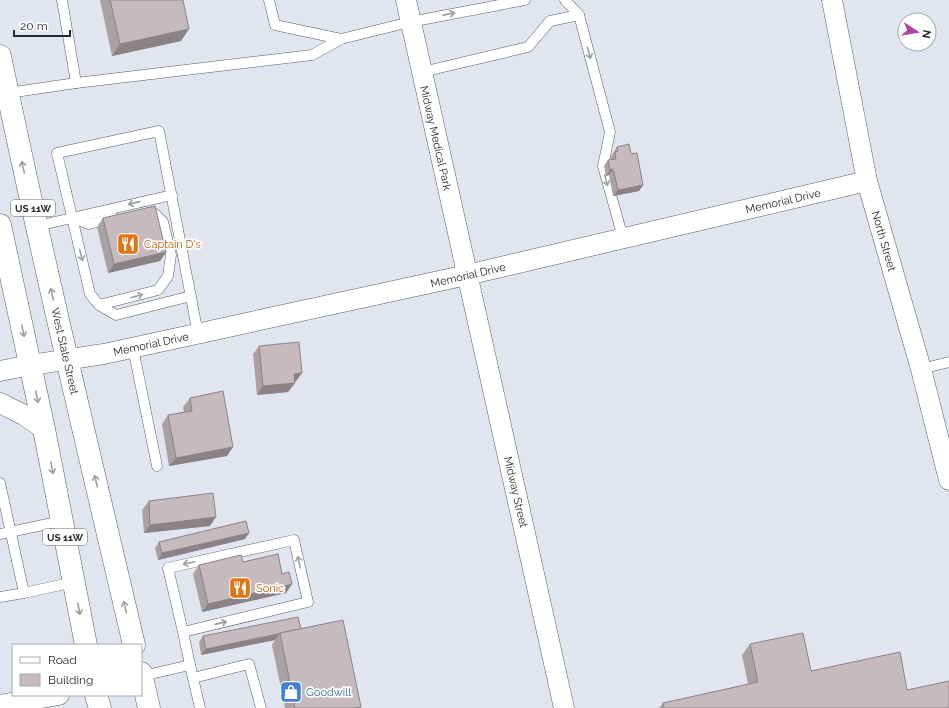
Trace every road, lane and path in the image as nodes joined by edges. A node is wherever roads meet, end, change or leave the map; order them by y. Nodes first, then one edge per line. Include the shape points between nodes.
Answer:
1 (62, 0) edge
2 (269, 0) edge
3 (406, 0) edge
4 (525, 0) edge
5 (565, 0) edge
6 (832, 0) edge
7 (579, 16) junction
8 (410, 22) junction
9 (341, 39) junction
10 (0, 56) edge
11 (422, 72) junction
12 (76, 83) junction
13 (8, 93) junction
14 (867, 181) junction
15 (172, 195) junction
16 (71, 218) junction
17 (0, 225) edge
18 (37, 226) junction
19 (623, 238) junction
20 (467, 275) junction
21 (191, 296) junction
22 (99, 305) junction
23 (198, 334) junction
24 (133, 348) junction
25 (67, 359) junction
26 (949, 362) edge
27 (31, 365) junction
28 (921, 369) junction
29 (0, 371) edge
30 (0, 403) edge
31 (44, 429) junction
32 (157, 466) dead end
33 (949, 480) edge
34 (0, 483) edge
35 (62, 520) junction
36 (10, 532) junction
37 (0, 534) edge
38 (74, 582) junction
39 (24, 593) junction
40 (0, 597) edge
41 (183, 632) junction
42 (86, 644) edge
43 (134, 644) edge
44 (190, 665) junction
45 (142, 675) edge
46 (193, 678) junction
47 (142, 679) edge
48 (53, 696) edge
49 (96, 696) edge
50 (0, 705) edge
51 (100, 708) edge
52 (149, 708) edge
53 (200, 708) edge
54 (261, 708) edge
55 (564, 708) edge

1 - 12 lane
2 - 9 lane via 275,25
3 - 8 street, Midway Medical Park
8 -> 4 lane
5 - 7 lane
6 - 14 street, North Street
7 - 11 lane via 550,21 528,47
7 -> 19 lane via 610,132 603,166
8 - 9 lane
8 - 11 street, Midway Medical Park
9 - 12 lane via 312,54
10 - 13 main road, West State Street / US 11W
11 - 20 street, Midway Medical Park
12 - 13 lane
18 -> 13 main road, West State Street / US 11W
14 - 19 street, Memorial Drive
14 - 28 street, North Street
15 -> 16 lane
15 - 16 lane via 159,131 57,153
15 - 21 lane
16 - 18 lane
16 -> 22 lane via 90,294
22 -> 16 lane via 158,290 168,276 171,255 163,222 155,214 141,212 89,224
17 -> 27 main road, US 11W
25 -> 18 main road, West State Street / US 11W
19 - 20 street, Memorial Drive
20 - 23 street, Memorial Drive
20 - 55 street, Midway Street
21 - 22 lane via 116,315
21 - 23 lane
23 - 24 street, Memorial Drive
24 - 25 street, Memorial Drive
24 - 32 lane
25 - 27 street, Memorial Drive
43 -> 25 main road, West State Street / US 11W
26 - 28 lane
27 - 29 street, Memorial Drive
27 -> 31 main road, US 11W
28 - 33 street, North Street
30 - 31 street
31 -> 35 main road, US 11W
34 - 36 lane
35 - 36 lane
35 - 38 main road, US 11W
36 - 37 lane
36 - 39 lane
38 - 39 lane
38 -> 42 main road, US 11W
39 - 40 lane
41 -> 41 lane via 308,602 294,540 168,568
41 - 44 lane
44 - 45 lane
44 - 46 lane
46 - 53 lane
46 - 54 lane via 249,664
47 - 52 main road
48 - 50 street
49 - 51 main road

